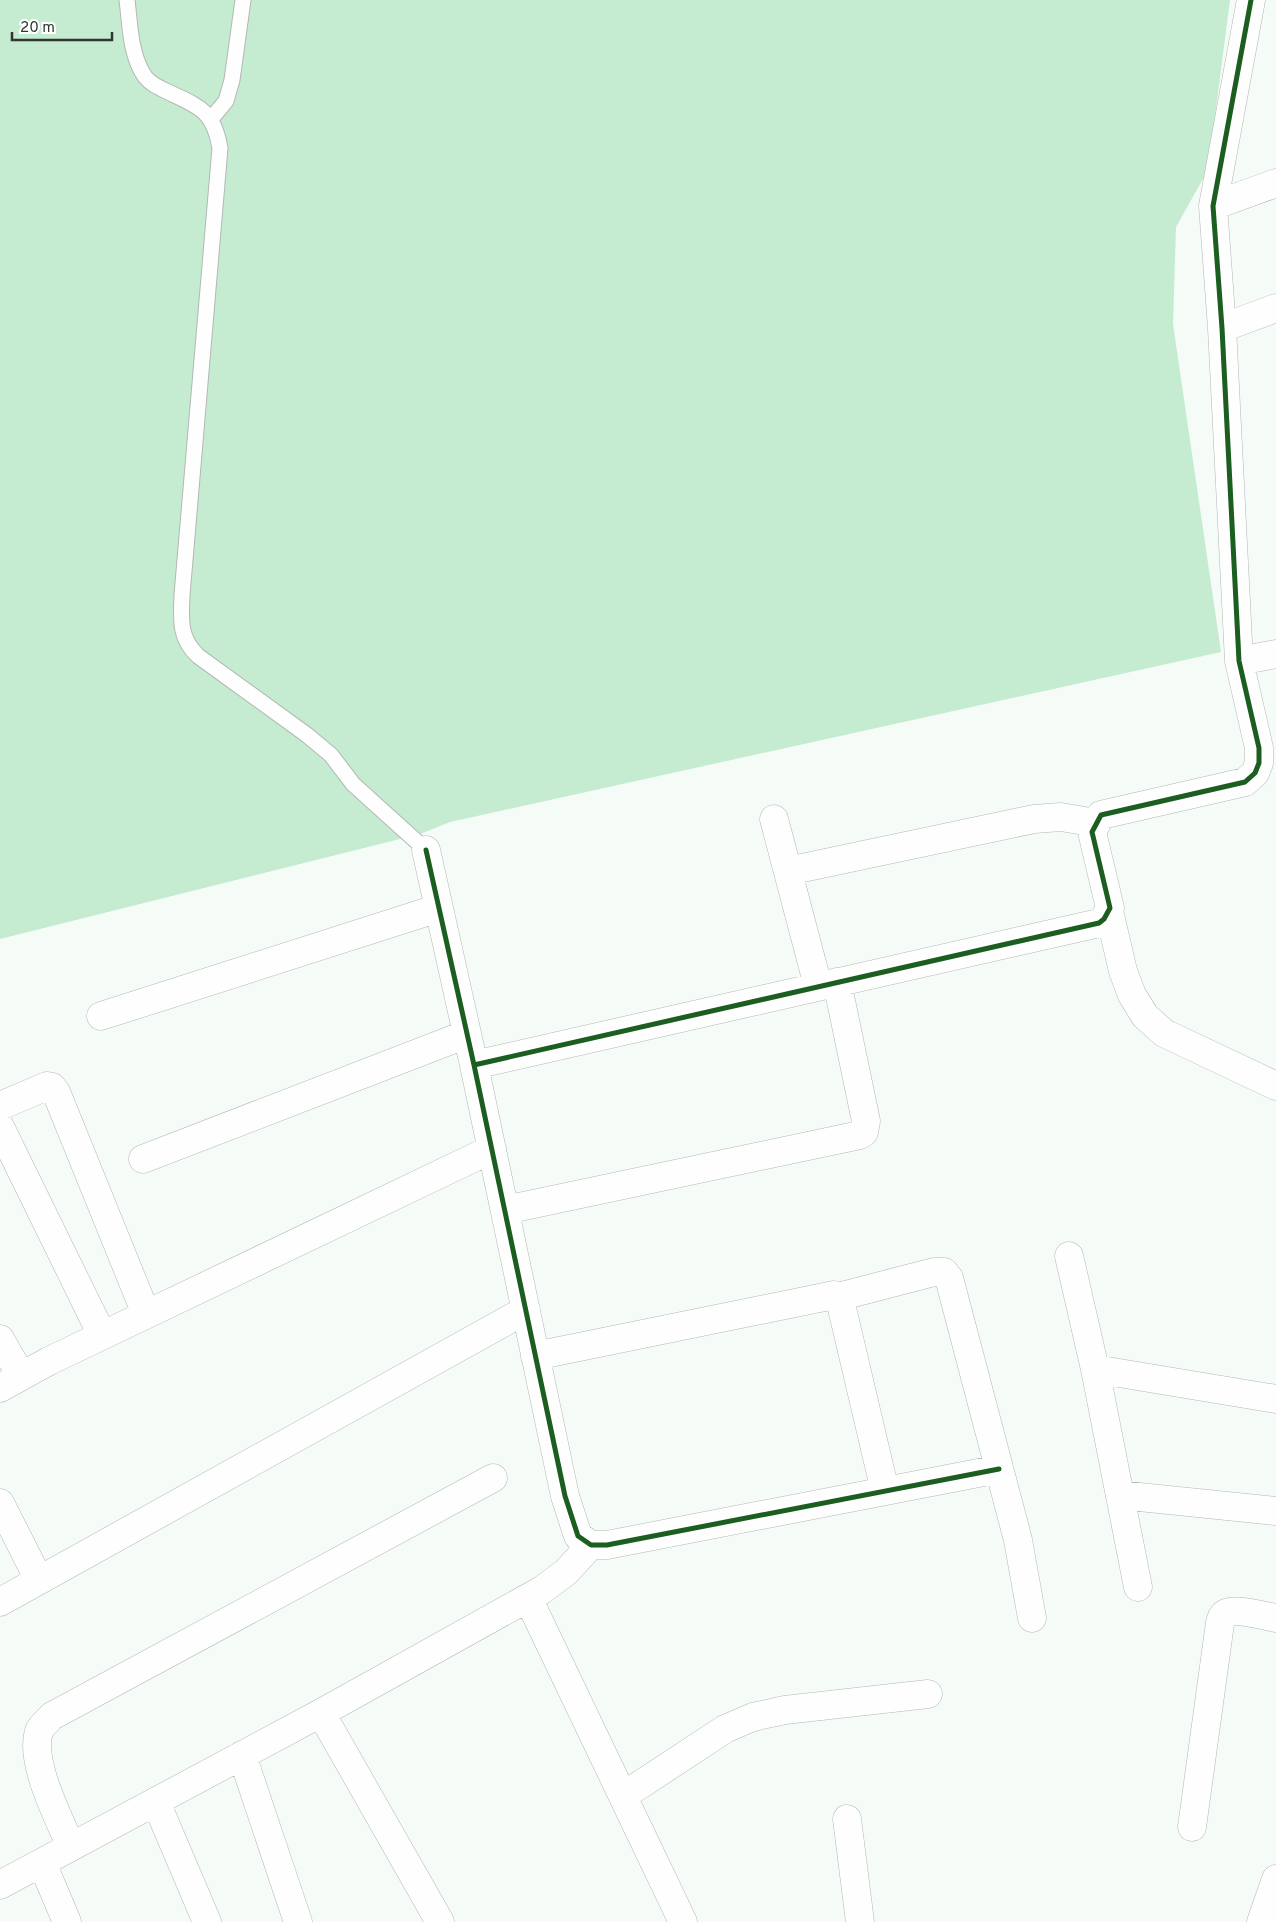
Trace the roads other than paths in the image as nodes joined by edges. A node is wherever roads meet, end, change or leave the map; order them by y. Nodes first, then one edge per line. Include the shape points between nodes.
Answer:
1 (127, 0) edge
2 (243, 0) edge
3 (1251, 0) edge
4 (211, 119) junction
5 (1276, 183) edge
6 (1213, 206) junction
7 (1276, 308) edge
8 (1222, 328) junction
9 (1276, 654) edge
10 (1239, 661) junction
11 (774, 819) dead end
12 (1096, 823) junction
13 (426, 850) joint
14 (788, 870) junction
15 (439, 908) junction
16 (1109, 911) junction
17 (827, 984) junction
18 (101, 1016) dead end
19 (467, 1034) junction
20 (474, 1065) junction
21 (1276, 1086) edge
22 (0, 1106) edge
23 (0, 1127) edge
24 (492, 1149) junction
25 (143, 1159) dead end
26 (505, 1210) junction
27 (1069, 1256) dead end
28 (838, 1297) junction
29 (526, 1310) junction
30 (146, 1314) junction
31 (102, 1335) junction
32 (0, 1339) edge
33 (535, 1356) junction
34 (1095, 1369) junction
35 (11, 1382) edge
36 (1276, 1399) edge
37 (999, 1469) junction
38 (492, 1478) dead end
39 (885, 1491) junction
40 (1120, 1495) junction
41 (0, 1503) edge
42 (1276, 1511) edge
43 (591, 1545) junction
44 (39, 1580) junction
45 (1138, 1587) dead end
46 (528, 1598) junction
47 (0, 1602) edge
48 (1032, 1618) dead end
49 (1276, 1618) edge
50 (928, 1694) dead end
51 (321, 1713) junction
52 (242, 1755) junction
53 (623, 1796) junction
54 (156, 1802) junction
55 (846, 1819) dead end
56 (1192, 1827) dead end
57 (72, 1847) junction
58 (42, 1863) junction
59 (1276, 1879) edge
60 (0, 1885) edge
61 (67, 1922) edge
62 (206, 1922) edge
63 (298, 1922) edge
64 (440, 1922) edge
65 (683, 1922) edge
66 (860, 1922) edge
67 (1261, 1922) edge

1 - 4 lane via 134,52 142,73 152,84 201,108
2 - 4 lane via 232,80 226,101
3 - 6 street
4 - 13 lane via 220,148 182,595 181,619 187,646 331,755 352,784
5 - 6 street
6 - 8 street
7 - 8 street
8 - 10 street
9 - 10 street
10 - 12 street via 1259,748 1260,763 1256,773 1245,782 1101,815
11 - 14 street
12 - 14 street via 1061,817 1034,819
12 - 16 street via 1092,837
13 - 15 street
14 - 17 street
15 - 18 street
15 - 19 street
16 - 17 street via 1099,923
16 - 21 street via 1123,971 1145,1016 1164,1033
17 - 20 street
17 - 26 street via 866,1121 860,1135
19 - 20 street
19 - 25 street
20 - 24 street
22 - 30 street via 47,1086 56,1092
23 - 31 street
24 - 26 street
24 - 30 street
26 - 29 street
27 - 34 street
28 - 33 street via 829,1295
28 - 37 street via 944,1272 949,1278
28 - 39 street
29 - 33 street
29 - 44 street
30 - 31 street
31 - 35 street
32 - 35 street
33 - 43 street via 564,1496 578,1536
34 - 36 street
34 - 40 street
37 - 39 street
37 - 48 street via 1018,1540
38 - 57 street via 52,1716 39,1730 40,1772
39 - 43 street via 607,1545
40 - 42 street
40 - 45 street
41 - 44 street
43 - 46 street via 566,1572
44 - 47 street
46 - 51 street
46 - 53 street
49 - 56 street via 1234,1611 1223,1616 1220,1623
50 - 53 street via 785,1710 753,1717 725,1729
51 - 52 street
51 - 64 street
52 - 54 street
52 - 63 street
53 - 65 street
54 - 57 street
54 - 62 street
55 - 66 street
57 - 58 street
58 - 60 street
58 - 61 street
59 - 67 street

